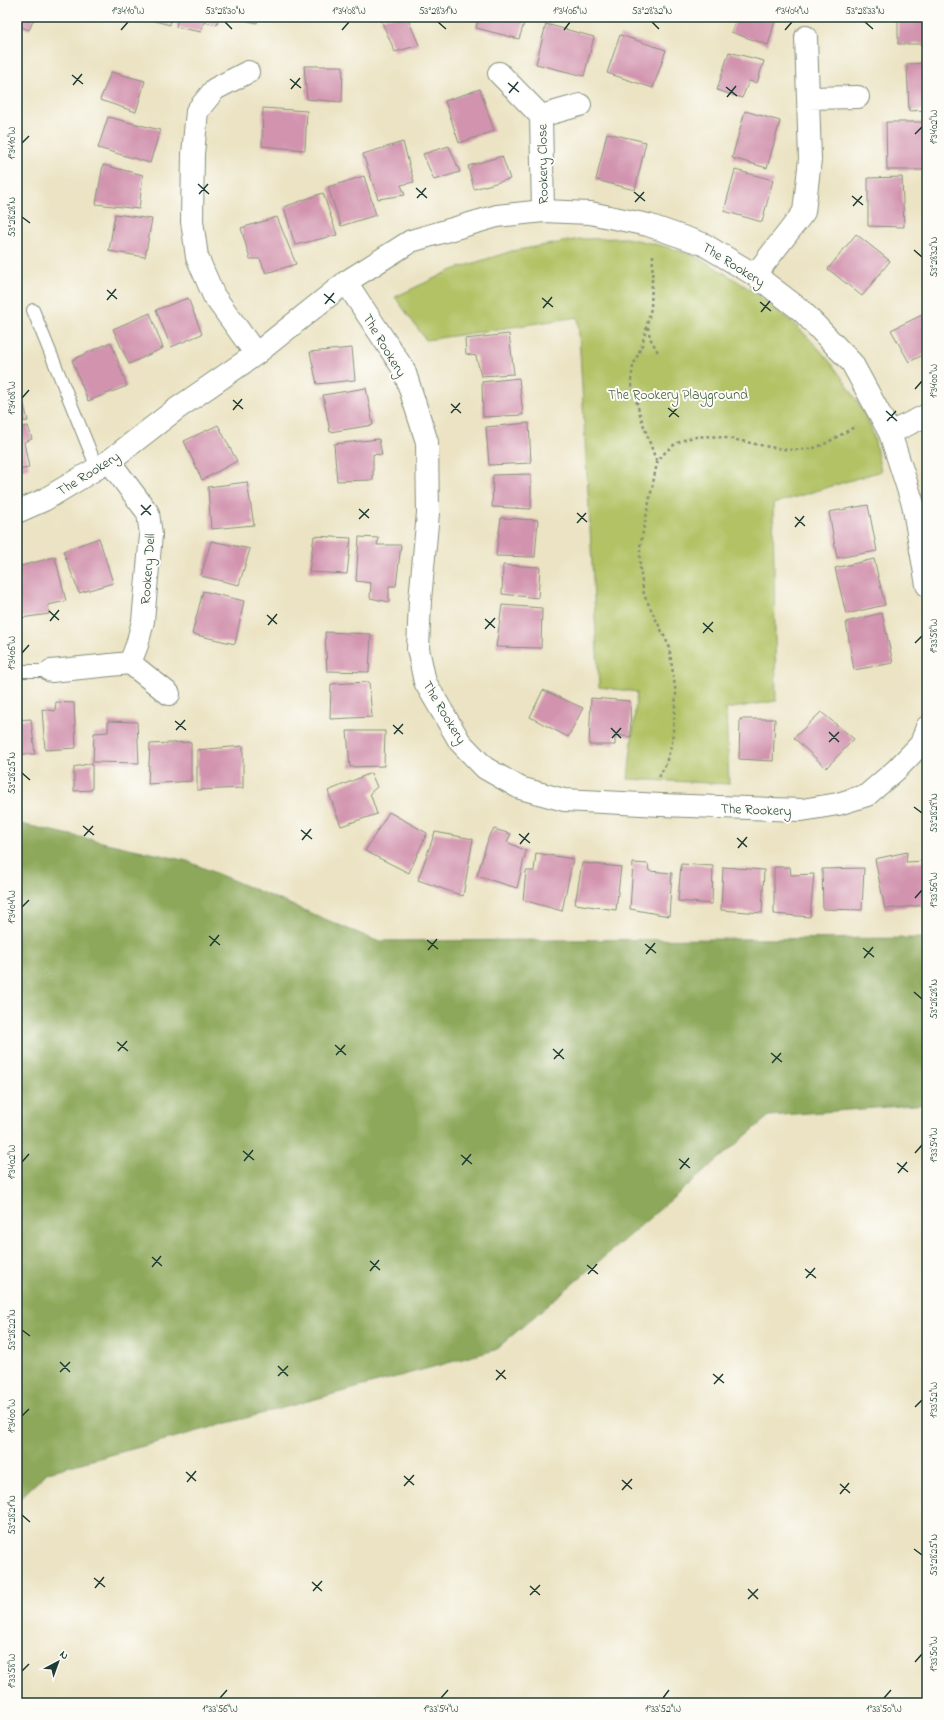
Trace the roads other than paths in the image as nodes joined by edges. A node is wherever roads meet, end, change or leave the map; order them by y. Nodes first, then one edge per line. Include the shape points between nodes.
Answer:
1 (806, 37) dead end
2 (248, 72) dead end
3 (499, 72) dead end
4 (858, 97) dead end
5 (808, 98) junction
6 (580, 105) dead end
7 (541, 116) junction
8 (543, 211) junction
9 (755, 275) junction
10 (346, 282) junction
11 (33, 310) dead end
12 (256, 354) junction
13 (927, 415) edge
14 (890, 432) junction
15 (103, 465) junction
16 (17, 512) edge
17 (927, 585) edge
18 (130, 663) junction
19 (17, 671) edge
20 (51, 671) joint
21 (169, 694) dead end
22 (927, 727) edge

1 - 5 street
2 - 12 street via 215,89 197,111 192,154 192,221 197,257 214,296
3 - 7 street, Rookery Close
4 - 5 street
5 - 9 street via 810,159 804,212
6 - 7 street, Rookery Close
7 - 8 street, Rookery Close
8 - 9 street, The Rookery via 590,213 648,225 703,244
8 - 10 street, The Rookery via 497,216 411,241
9 - 14 street, The Rookery via 802,311 852,363
10 - 12 street, The Rookery
10 - 22 street, The Rookery via 404,370 427,442 428,513 418,649 425,682 460,742 485,768 520,788 564,800 802,810 867,796 921,744
11 - 15 lane
12 - 15 street, The Rookery via 175,410
13 - 14 street
14 - 17 street, The Rookery via 912,504
15 - 16 street, The Rookery via 44,500
15 - 18 street, Rookery Dell via 148,513 151,535 143,621
18 - 20 street
18 - 21 street
19 - 20 lane

